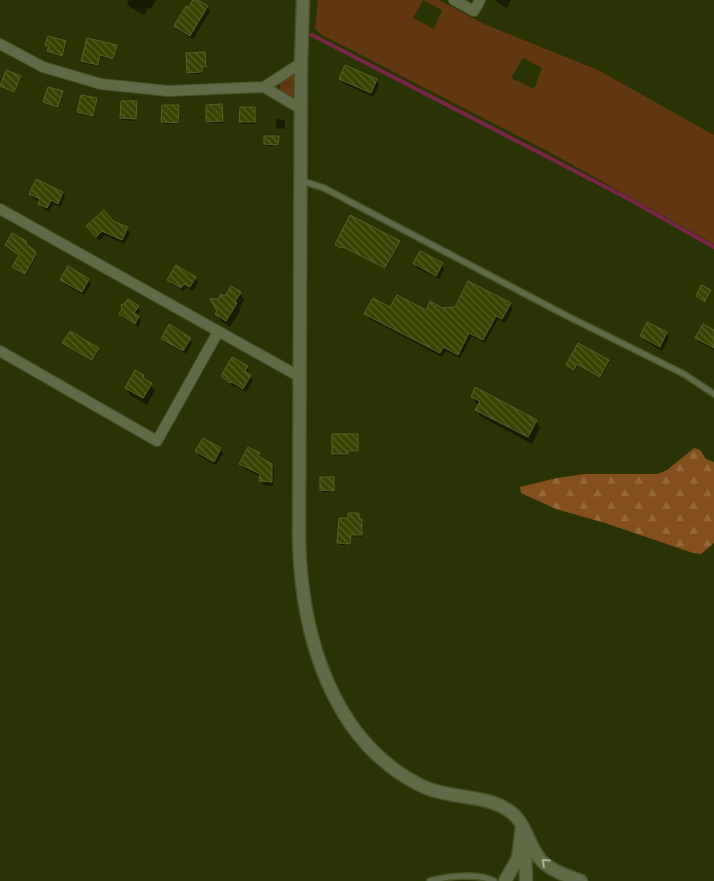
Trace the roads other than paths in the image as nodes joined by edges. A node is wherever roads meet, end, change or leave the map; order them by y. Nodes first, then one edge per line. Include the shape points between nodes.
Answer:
1 (303, 0) edge
2 (454, 0) edge
3 (480, 0) edge
4 (0, 44) edge
5 (301, 63) junction
6 (264, 87) junction
7 (301, 110) junction
8 (302, 181) junction
9 (0, 209) edge
10 (218, 332) junction
11 (0, 351) edge
12 (300, 377) junction
13 (714, 386) edge
14 (709, 390) junction
15 (714, 394) edge
16 (522, 827) junction
17 (430, 881) edge
18 (494, 881) edge
19 (505, 881) edge
20 (526, 881) edge
21 (581, 881) edge

1 - 5 street
2 - 3 street via 474,11
4 - 6 street via 43,67 101,84 168,91
5 - 6 street
5 - 7 street
6 - 7 street
7 - 8 street
8 - 12 street
8 - 14 lane via 333,193 684,374
9 - 10 street
10 - 11 street via 157,441
10 - 12 street
12 - 16 street via 302,593 314,647 334,695 367,743 406,776 427,788 502,806 513,813
13 - 14 lane
14 - 15 lane
16 - 19 street via 518,858
16 - 20 street via 526,846
21 -> 16 street via 552,869 541,860
17 - 18 lane via 446,877 484,877

